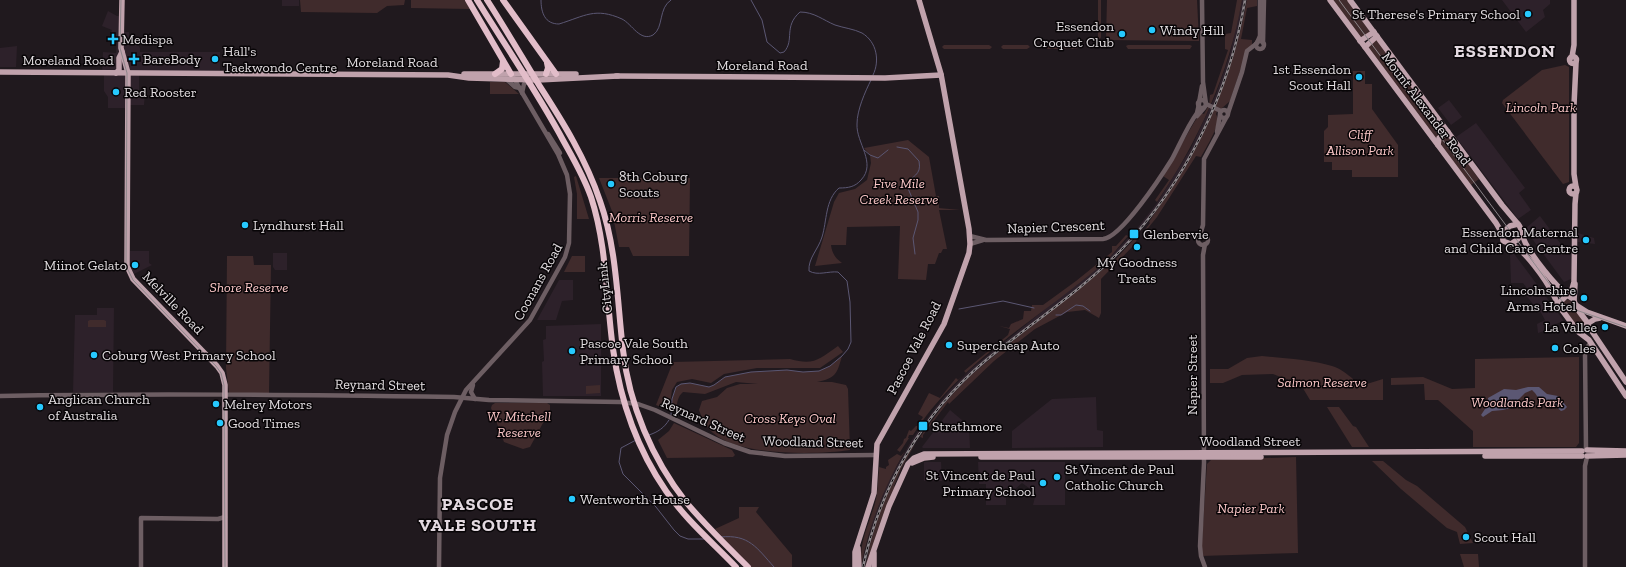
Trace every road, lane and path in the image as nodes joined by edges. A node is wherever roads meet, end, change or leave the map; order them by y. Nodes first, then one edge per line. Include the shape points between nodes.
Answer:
1 (122, 0) edge
2 (468, 0) edge
3 (477, 0) edge
4 (487, 0) edge
5 (503, 0) edge
6 (919, 0) edge
7 (1203, 0) edge
8 (1260, 0) edge
9 (1264, 0) edge
10 (1330, 0) edge
11 (1350, 0) edge
12 (1574, 0) edge
13 (1262, 8) junction
14 (1262, 30) junction
15 (1375, 34) junction
16 (1360, 41) junction
17 (1263, 43) junction
18 (1257, 44) junction
19 (1365, 47) junction
20 (1260, 49) junction
21 (122, 52) junction
22 (1246, 55) junction
23 (544, 58) junction
24 (503, 61) junction
25 (0, 72) edge
26 (116, 73) junction
27 (128, 73) junction
28 (494, 74) junction
29 (556, 74) junction
30 (448, 75) junction
31 (545, 76) junction
32 (618, 76) junction
33 (515, 77) junction
34 (940, 78) junction
35 (506, 79) junction
36 (530, 80) junction
37 (522, 89) junction
38 (1202, 96) junction
39 (1233, 99) junction
40 (1199, 104) junction
41 (1206, 106) junction
42 (1219, 112) junction
43 (1227, 116) junction
44 (1189, 127) junction
45 (1448, 132) junction
46 (1216, 136) junction
47 (1438, 145) junction
48 (1518, 224) junction
49 (1522, 232) junction
50 (1502, 233) junction
51 (1203, 235) junction
52 (970, 236) junction
53 (986, 240) junction
54 (970, 244) junction
55 (1203, 244) junction
56 (1511, 244) junction
57 (1574, 282) junction
58 (1567, 295) junction
59 (1575, 303) junction
60 (1562, 311) junction
61 (1600, 318) junction
62 (1588, 324) junction
63 (1626, 326) edge
64 (1574, 328) junction
65 (1591, 342) junction
66 (474, 382) junction
67 (1626, 382) edge
68 (225, 395) junction
69 (0, 396) edge
70 (1626, 396) edge
71 (461, 398) junction
72 (475, 399) junction
73 (1626, 451) edge
74 (750, 452) joint
75 (1585, 453) junction
76 (876, 455) junction
77 (1204, 455) junction
78 (1626, 455) edge
79 (225, 519) junction
80 (715, 546) junction
81 (874, 547) junction
82 (857, 552) junction
83 (141, 567) edge
84 (225, 567) edge
85 (439, 567) edge
86 (729, 567) edge
87 (736, 567) edge
88 (748, 567) edge
89 (855, 567) edge
90 (859, 567) edge
91 (868, 567) edge
92 (874, 567) edge
93 (1205, 567) edge
94 (1585, 567) edge

1 - 21 main road, Melville Road
2 - 24 highway
3 - 80 highway, CityLink via 550,116 590,195 601,237 619,386 629,418 649,463 667,492
4 - 88 highway, CityLink via 562,120 600,200 614,256 626,369 648,440 692,509
5 - 23 highway
6 - 34 main road, Pascoe Vale Road
7 - 38 street
8 - 13 street
9 - 13 street
10 - 16 main road, Mount Alexander Road
11 - 15 main road, Mount Alexander Road
12 - 57 main road
13 - 14 street
14 - 17 street
14 - 18 street
15 - 16 main road
15 - 19 main road
15 - 45 main road, Mount Alexander Road
16 - 19 main road, Mount Alexander Road
17 - 18 street via 1260,41
17 - 20 street via 1264,47
18 - 20 street via 1257,48
18 - 22 street via 1248,50
19 - 47 main road, Mount Alexander Road
20 - 22 street via 1252,50
21 - 26 main road via 119,70
21 - 27 main road, Melville Road
22 - 39 street
23 - 29 highway
23 - 31 highway via 548,65
24 - 28 highway via 502,69
24 - 33 highway
25 - 26 main road, Moreland Road
26 - 27 main road, Moreland Road
27 - 30 main road, Moreland Road
27 - 68 main road, Melville Road via 128,270 133,279 220,369 225,381
28 - 30 main road, Moreland Road
28 - 33 main road, Moreland Road
29 - 31 main road, Moreland Road
29 - 32 main road, Moreland Road
30 - 35 main road, Moreland Road
31 - 32 main road, Moreland Road
31 - 33 main road, Moreland Road
31 - 36 main road, Moreland Road via 538,80
32 - 34 main road, Moreland Road
33 - 35 main road, Moreland Road
33 - 36 main road, Moreland Road
33 - 37 street, Coonans Road
34 - 52 main road, Pascoe Vale Road
35 - 37 street via 515,87
36 - 37 street
37 - 66 street, Coonans Road via 555,144 568,172 572,193 571,248 530,323
38 - 40 street
38 - 41 street
39 - 42 street
39 - 43 street
40 - 41 street via 1200,108
40 - 44 street, Napier Crescent
41 - 42 street
41 - 44 street, Napier Crescent
42 - 43 street via 1221,118
42 - 46 street
43 - 46 street
44 - 53 street, Napier Crescent via 1152,189 1127,221 1108,239
45 - 47 main road via 1439,139
45 - 48 main road, Mount Alexander Road
46 - 51 street via 1204,159
47 - 50 main road, Mount Alexander Road
48 - 49 main road
48 - 50 main road via 1510,226
49 - 56 main road
49 - 58 main road via 1528,248 1553,282
50 - 56 main road via 1504,242
51 - 55 street via 1208,240
51 - 55 street via 1198,240
52 - 53 street, Napier Crescent
52 - 54 main road, Pascoe Vale Road
53 - 54 street, Napier Crescent
54 - 76 main road, Pascoe Vale Road via 966,263 944,324 879,440
55 - 77 street, Napier Street
56 - 60 main road via 1527,257 1552,291
57 - 58 main road via 1572,290
57 - 59 main road
58 - 59 main road
58 - 60 main road via 1561,301
59 - 61 main road via 1586,312
59 - 62 main road
60 - 64 main road
61 - 62 main road via 1595,318
61 - 63 main road
62 - 64 main road via 1580,330
62 - 67 main road
64 - 65 main road
65 - 70 main road
65 - 75 street via 1585,353
66 - 71 street, Coonans Road
66 - 72 street via 471,392
68 - 69 street, Reynard Street
68 - 71 street, Reynard Street
68 - 79 main road, Melville Road
71 - 72 street, Reynard Street
71 - 85 street, Coonans Road via 447,436 441,469
72 - 74 street, Reynard Street via 611,401 646,407
73 - 75 main road, Woodland Street
74 - 76 street, Woodland Street via 785,456
75 - 77 main road, Woodland Street
75 - 78 main road, Woodland Street
75 - 94 street
76 - 82 main road, Pascoe Vale Road via 873,498
77 - 81 main road, Woodland Street via 919,457 906,470
77 - 93 street, Napier Street via 1200,551
79 - 83 street via 141,518
79 - 84 main road, Melville Road
80 - 86 highway
80 - 87 highway, CityLink
81 - 91 main road
81 - 92 main road
82 - 89 main road, Pascoe Vale Road
82 - 90 main road, Pascoe Vale Road

